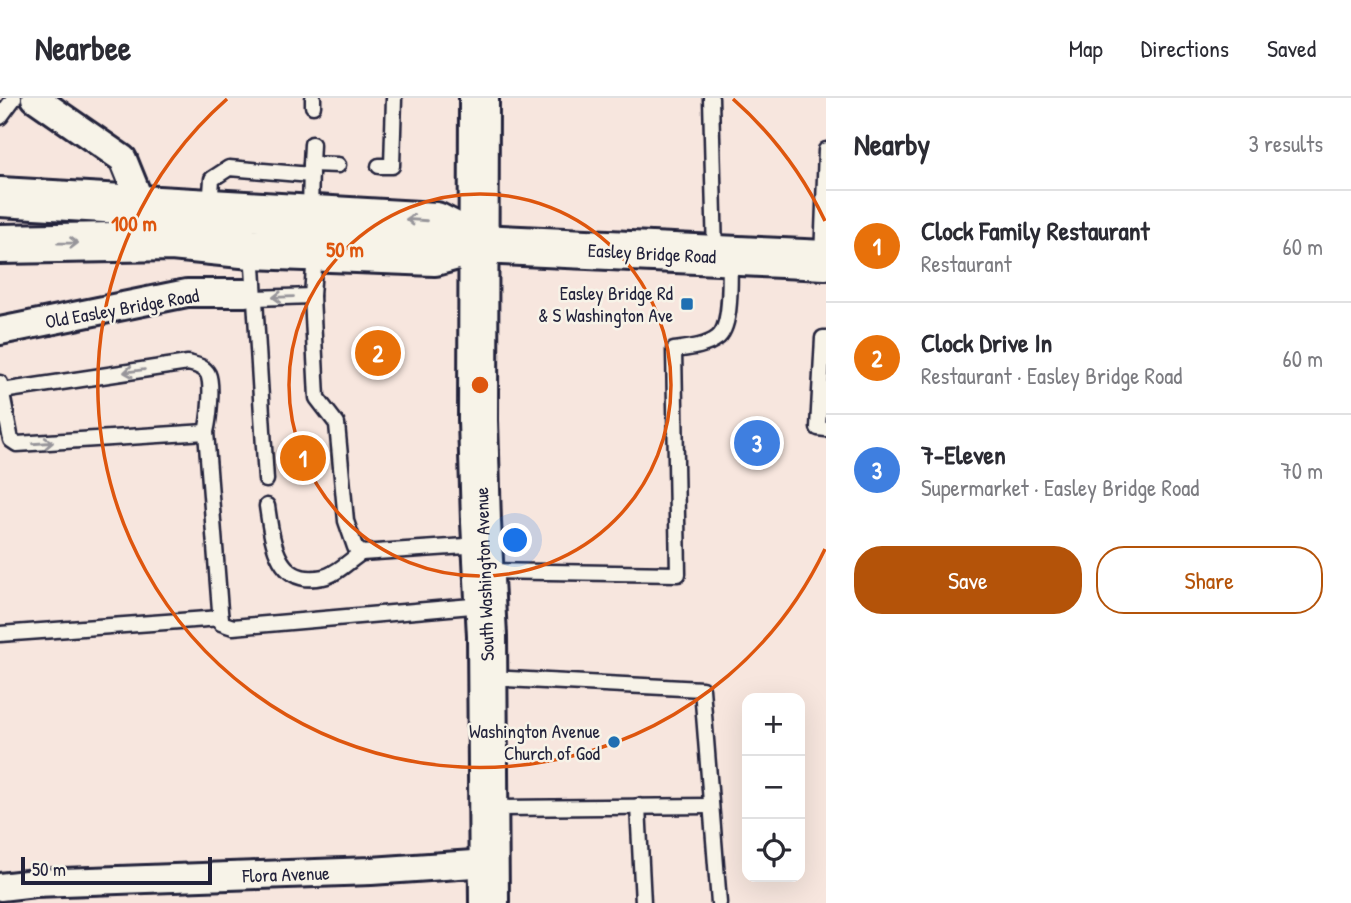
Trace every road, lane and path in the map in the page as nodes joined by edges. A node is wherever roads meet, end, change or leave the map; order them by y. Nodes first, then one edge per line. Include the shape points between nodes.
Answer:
1 (15, 98) edge
2 (394, 98) edge
3 (480, 98) edge
4 (711, 98) edge
5 (47, 101) edge
6 (0, 117) edge
7 (312, 144) dead end
8 (826, 150) edge
9 (338, 165) dead end
10 (379, 166) dead end
11 (311, 170) junction
12 (825, 185) edge
13 (0, 197) edge
14 (142, 206) junction
15 (210, 209) junction
16 (310, 214) junction
17 (0, 244) edge
18 (479, 244) junction
19 (252, 249) junction
20 (315, 252) junction
21 (722, 256) junction
22 (824, 260) edge
23 (250, 295) junction
24 (312, 296) junction
25 (0, 331) edge
26 (826, 338) edge
27 (1, 386) edge
28 (826, 429) edge
29 (206, 432) junction
30 (266, 480) dead end
31 (267, 506) dead end
32 (361, 553) junction
33 (483, 574) junction
34 (220, 618) junction
35 (0, 635) edge
36 (488, 678) junction
37 (638, 806) junction
38 (711, 806) junction
39 (488, 807) junction
40 (488, 863) junction
41 (0, 887) edge
42 (489, 903) edge
43 (643, 903) edge
44 (719, 903) edge

1 - 6 lane
2 - 10 lane via 387,115 386,142 392,166
3 - 18 main road, South Washington Avenue
4 - 21 lane
5 - 14 street via 123,159
7 - 11 lane
8 - 12 lane
9 - 11 lane
11 - 15 lane via 229,168 212,179
11 - 16 lane
12 - 22 lane
13 - 14 main road, Easley Bridge Road
14 - 15 main road, Easley Bridge Road
15 - 16 main road, Easley Bridge Road
18 -> 16 main road, Easley Bridge Road via 436,222
17 -> 19 main road, Easley Bridge Road via 172,241
18 - 20 main road, Easley Bridge Road via 435,256
18 - 21 main road, Easley Bridge Road
18 - 33 main road, South Washington Avenue
19 - 20 main road, Easley Bridge Road
19 - 23 lane
20 - 24 lane
21 - 22 main road, Easley Bridge Road
21 - 33 lane via 727,324 719,337 674,350 678,574
24 -> 23 lane
23 - 25 street, Old Easley Bridge Road via 187,293
23 - 30 lane
24 - 32 lane via 317,398 337,424 346,521
26 - 28 lane via 822,338 818,428
27 -> 29 lane via 11,440 17,444
29 -> 27 lane via 210,418 208,374 201,366 188,363
29 - 34 lane
31 - 32 lane via 278,558 304,578 325,577
32 - 33 lane
33 - 34 lane via 233,627 221,623
33 - 36 main road, South Washington Avenue
34 - 35 lane
36 - 38 lane via 702,689
36 - 39 main road, South Washington Avenue
37 - 38 lane
37 - 39 lane
37 - 43 lane
38 - 44 lane
39 - 40 main road, South Washington Avenue
40 - 41 street, Flora Avenue
40 - 42 main road, South Washington Avenue

